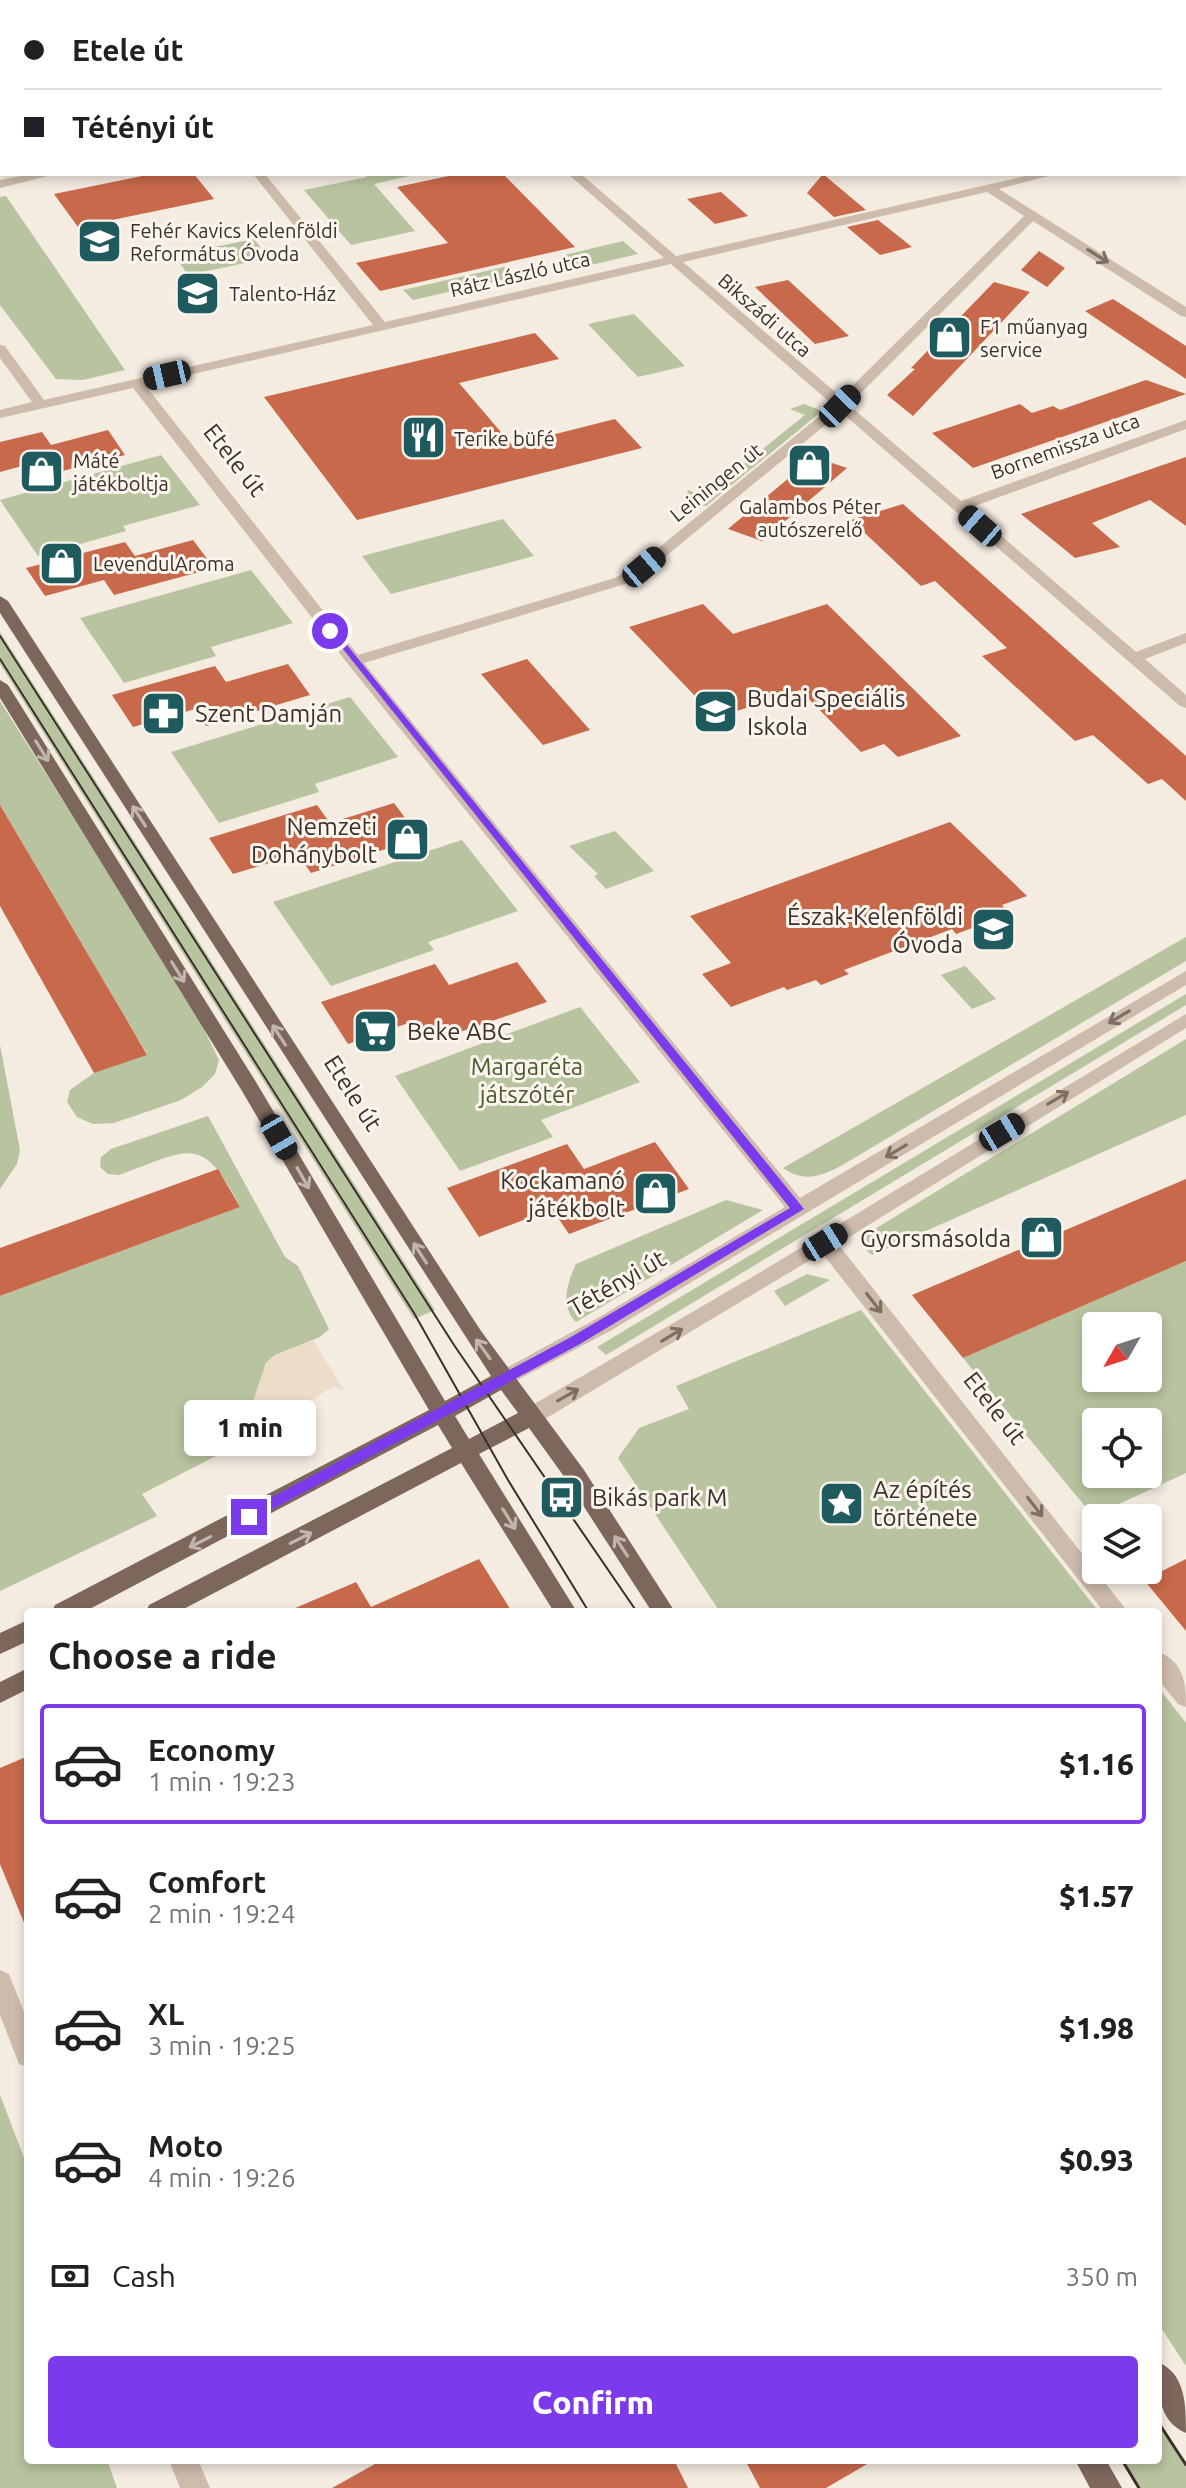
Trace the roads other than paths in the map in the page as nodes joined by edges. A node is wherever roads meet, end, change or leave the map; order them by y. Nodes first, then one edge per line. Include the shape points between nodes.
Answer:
1 (40, 176) edge
2 (261, 176) edge
3 (576, 176) edge
4 (1041, 176) edge
5 (0, 184) edge
6 (989, 188) junction
7 (1032, 215) junction
8 (672, 260) junction
9 (1186, 313) edge
10 (381, 326) junction
11 (0, 349) edge
12 (136, 382) junction
13 (41, 405) junction
14 (840, 406) junction
15 (0, 414) edge
16 (1186, 424) edge
17 (958, 507) junction
18 (0, 601) edge
19 (1186, 638) edge
20 (1134, 658) junction
21 (354, 661) junction
22 (0, 685) edge
23 (1186, 703) edge
24 (1186, 977) edge
25 (1186, 1020) edge
26 (798, 1209) junction
27 (825, 1242) junction
28 (504, 1379) junction
29 (441, 1412) junction
30 (532, 1416) junction
31 (466, 1453) junction
32 (71, 1608) edge
33 (165, 1608) edge
34 (563, 1608) edge
35 (661, 1608) edge
36 (1114, 1608) edge
37 (24, 1632) edge
38 (0, 1644) edge
39 (1162, 1667) edge
40 (24, 1680) edge
41 (0, 1693) edge
42 (1186, 1697) edge
43 (0, 1982) edge
44 (24, 2045) edge
45 (1162, 2382) edge
46 (1186, 2419) edge
47 (185, 2464) edge
48 (1092, 2464) edge
49 (195, 2488) edge
50 (1107, 2488) edge

1 - 5 street
2 - 10 street
3 - 8 street, Bikszádi utca
4 - 6 street, Rátz László utca
6 - 7 street
6 - 8 street, Rátz László utca
7 -> 9 street
7 - 14 street, Leiningen út
8 - 10 street, Rátz László utca
8 - 14 street, Bikszádi utca
10 - 12 street, Rátz László utca
11 - 13 street
12 - 13 street, Rátz László utca
12 - 21 street, Etele út
13 - 15 street, Rátz László utca
14 - 17 street, Bikszádi utca
14 - 21 street, Leiningen út via 620,581
16 - 17 street, Bornemissza utca
17 - 20 street, Bikszádi utca
28 -> 18 main road, Etele út
19 - 20 street
20 - 23 street, Bikszádi utca
21 - 26 street, Etele út
22 -> 29 main road via 249,1087
24 -> 26 street, Tétényi út
27 -> 25 street
26 - 28 street, Tétényi út
30 -> 27 street
27 -> 36 street, Etele út
28 - 29 main road, Tétényi út
28 - 30 main road, Etele út
29 - 31 main road
29 -> 32 main road, Tétényi út
30 - 31 main road
35 -> 30 main road, Etele út
33 -> 31 main road
31 -> 34 main road
37 - 38 main road
39 - 42 street
40 - 41 main road
43 - 44 street
45 - 46 main road
47 - 49 street
48 - 50 main road

